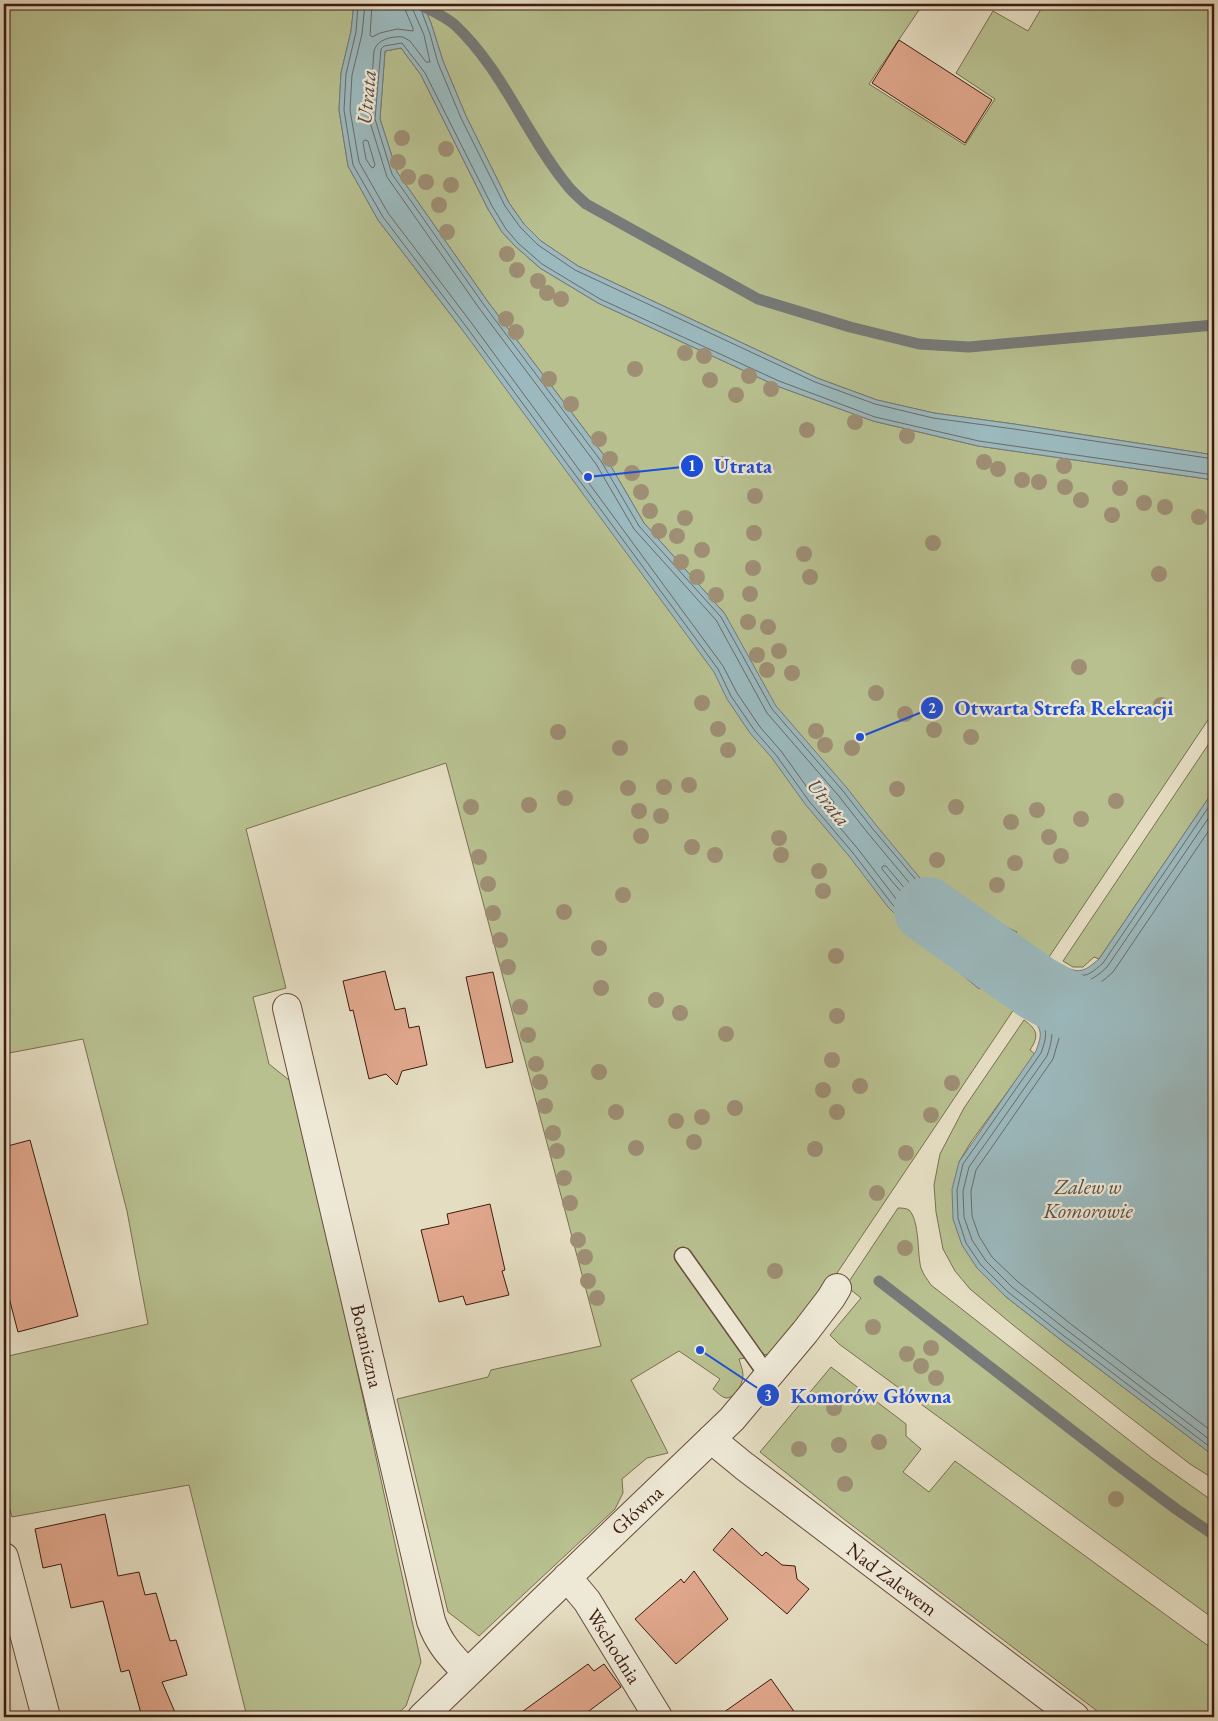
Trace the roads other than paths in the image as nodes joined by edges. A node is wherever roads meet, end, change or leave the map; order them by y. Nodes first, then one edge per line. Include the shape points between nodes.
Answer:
1 (287, 1008) dead end
2 (683, 1256) dead end
3 (837, 1288) dead end
4 (768, 1376) junction
5 (711, 1439) junction
6 (4, 1557) edge
7 (567, 1577) junction
8 (467, 1673) junction
9 (46, 1717) edge
10 (422, 1717) edge
11 (658, 1717) edge
12 (1075, 1717) edge

1 - 8 street, Botaniczna via 431,1621 446,1651
2 - 4 lane
3 - 4 street, Główna
4 - 5 street, Główna
5 - 7 street, Główna
5 - 12 street, Nad Zalewem
6 - 9 street
7 - 8 street, Główna
7 - 11 street, Wschodnia via 587,1601
8 - 10 street, Główna

